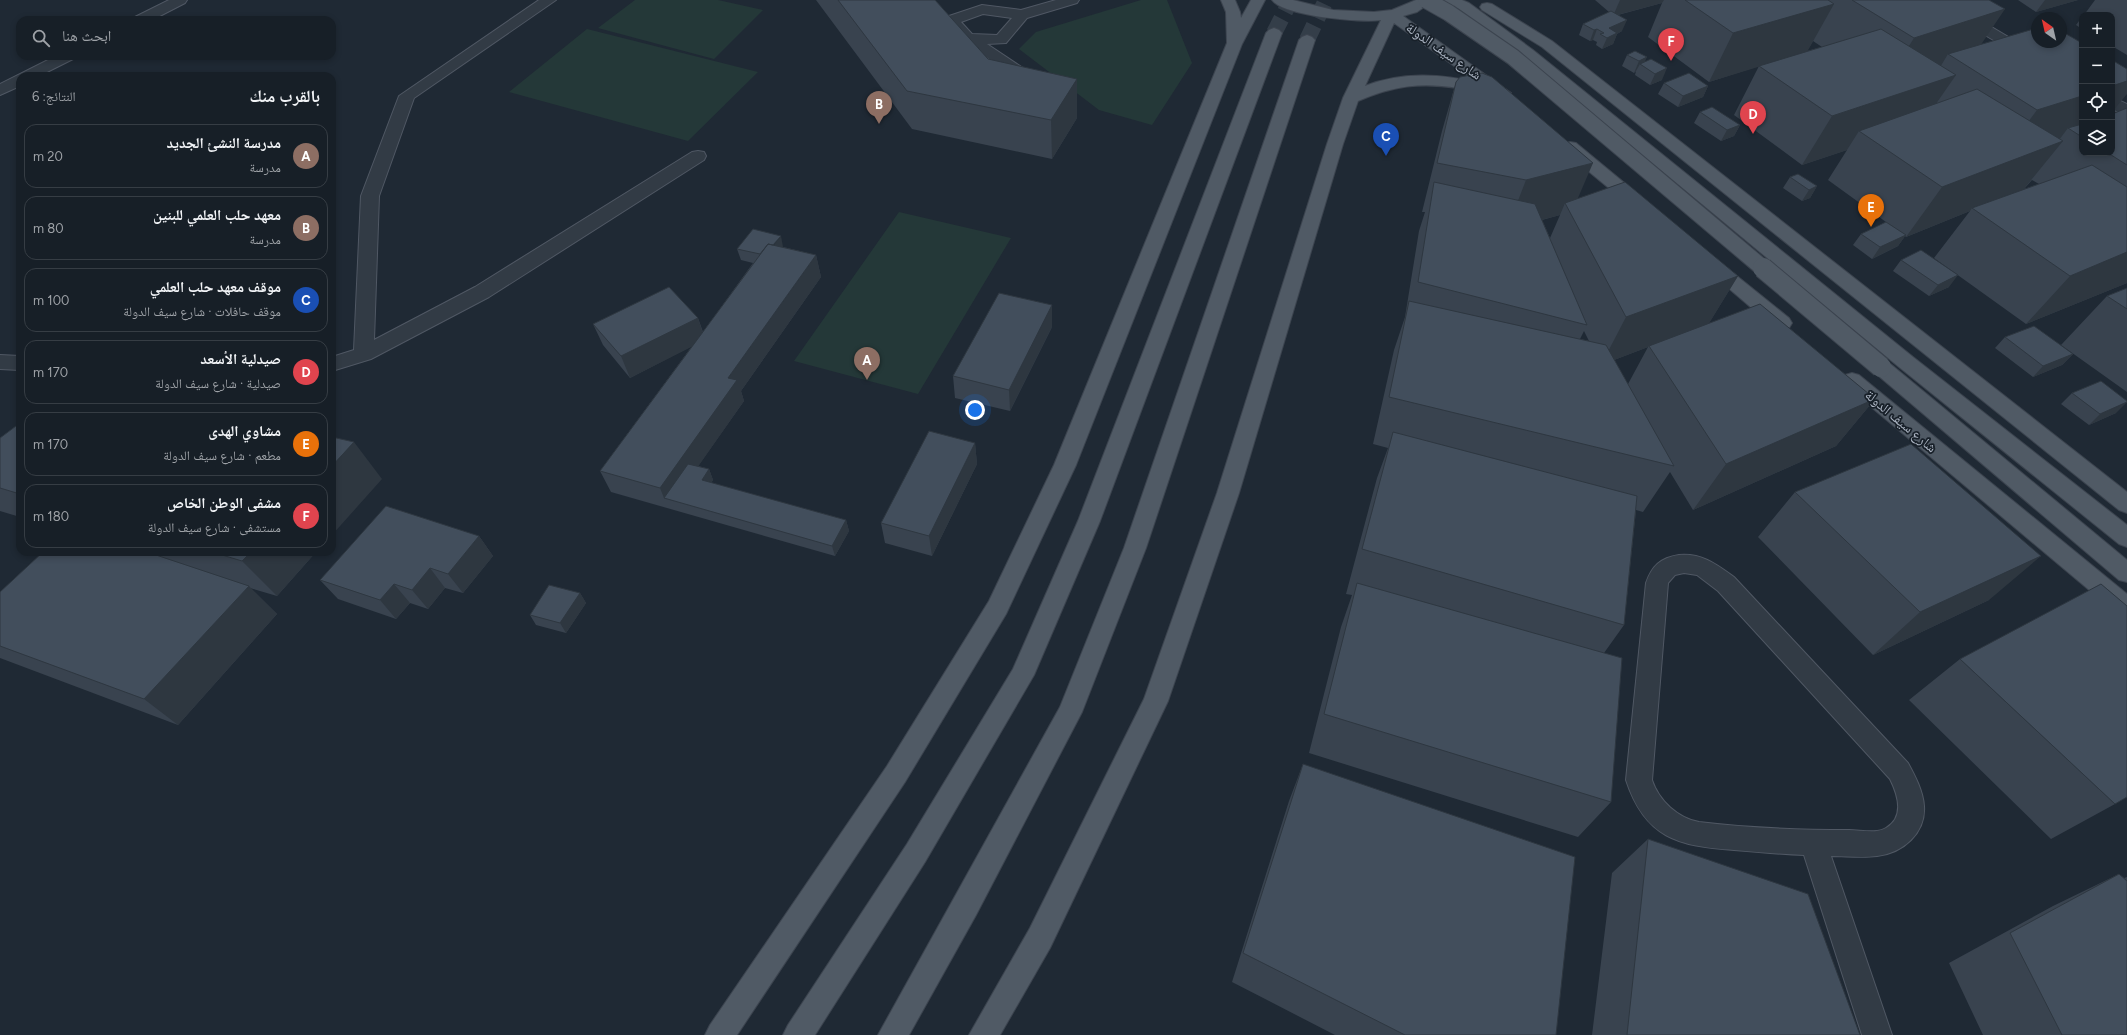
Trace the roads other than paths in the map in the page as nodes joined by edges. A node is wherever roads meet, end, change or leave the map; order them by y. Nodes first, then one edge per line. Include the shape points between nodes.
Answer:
1 (180, 0) edge
2 (549, 0) edge
3 (1072, 0) edge
4 (1228, 0) edge
5 (1258, 0) edge
6 (1279, 0) edge
7 (1426, 0) edge
8 (1450, 0) edge
9 (1476, 0) edge
10 (1936, 0) edge
11 (1510, 6) dead end
12 (1391, 14) junction
13 (1022, 15) junction
14 (148, 16) edge
15 (1274, 33) tunnel mouth
16 (968, 38) junction
17 (1307, 40) tunnel mouth
18 (1234, 44) junction
19 (1547, 44) junction
20 (60, 60) edge
21 (2042, 62) edge
22 (36, 72) edge
23 (16, 82) edge
24 (1039, 86) edge
25 (0, 90) edge
26 (1351, 98) junction
27 (2115, 104) edge
28 (2127, 111) edge
29 (1558, 138) edge
30 (698, 156) dead end
31 (1650, 214) edge
32 (1699, 254) edge
33 (1797, 335) edge
34 (364, 354) junction
35 (0, 362) edge
36 (16, 363) edge
37 (336, 363) edge
38 (1840, 370) edge
39 (2127, 504) edge
40 (2127, 538) edge
41 (2127, 573) edge
42 (2127, 608) edge
43 (1814, 843) junction
44 (720, 1035) edge
45 (798, 1035) edge
46 (892, 1035) edge
47 (984, 1035) edge
48 (1877, 1035) edge

1 - 14 street
2 - 34 street via 407,96 370,196
3 - 13 street
4 - 18 main road via 1233,12
5 - 18 main road
6 - 12 main road via 1322,13 1353,16
7 - 12 main road via 1409,9
7 - 41 main road, bridge via 1449,12 1513,57
8 - 40 main road via 1464,6 1528,53 1906,362
9 - 19 main road
10 - 21 street
11 - 19 main road
12 - 26 main road
12 - 26 main road, شارع سيف الدولة via 1475,71 1512,100 1476,87 1441,81 1414,81 1376,87
13 - 16 street via 1001,40
13 - 16 street via 982,9 951,20
15 - 45 main road via 1089,521 1022,674 916,853
16 - 24 street
17 - 46 main road via 1135,548 1070,712 966,905
18 - 44 main road via 1065,465 998,607 896,774
19 - 39 main road
20 - 22 street
23 - 25 street
26 - 47 main road via 1228,493 1156,701 1040,938
27 - 28 street
29 - 31 main road
30 - 34 street via 482,292
32 - 33 main road
34 - 37 street
35 - 36 street
38 - 42 main road, شارع سيف الدولة
43 - 43 street via 1880,843 1897,836 1908,823 1911,812 1909,789 1899,771 1726,584 1702,566 1669,565 1660,572 1657,583 1639,780 1643,792 1650,805 1679,829 1700,835
43 - 48 street

